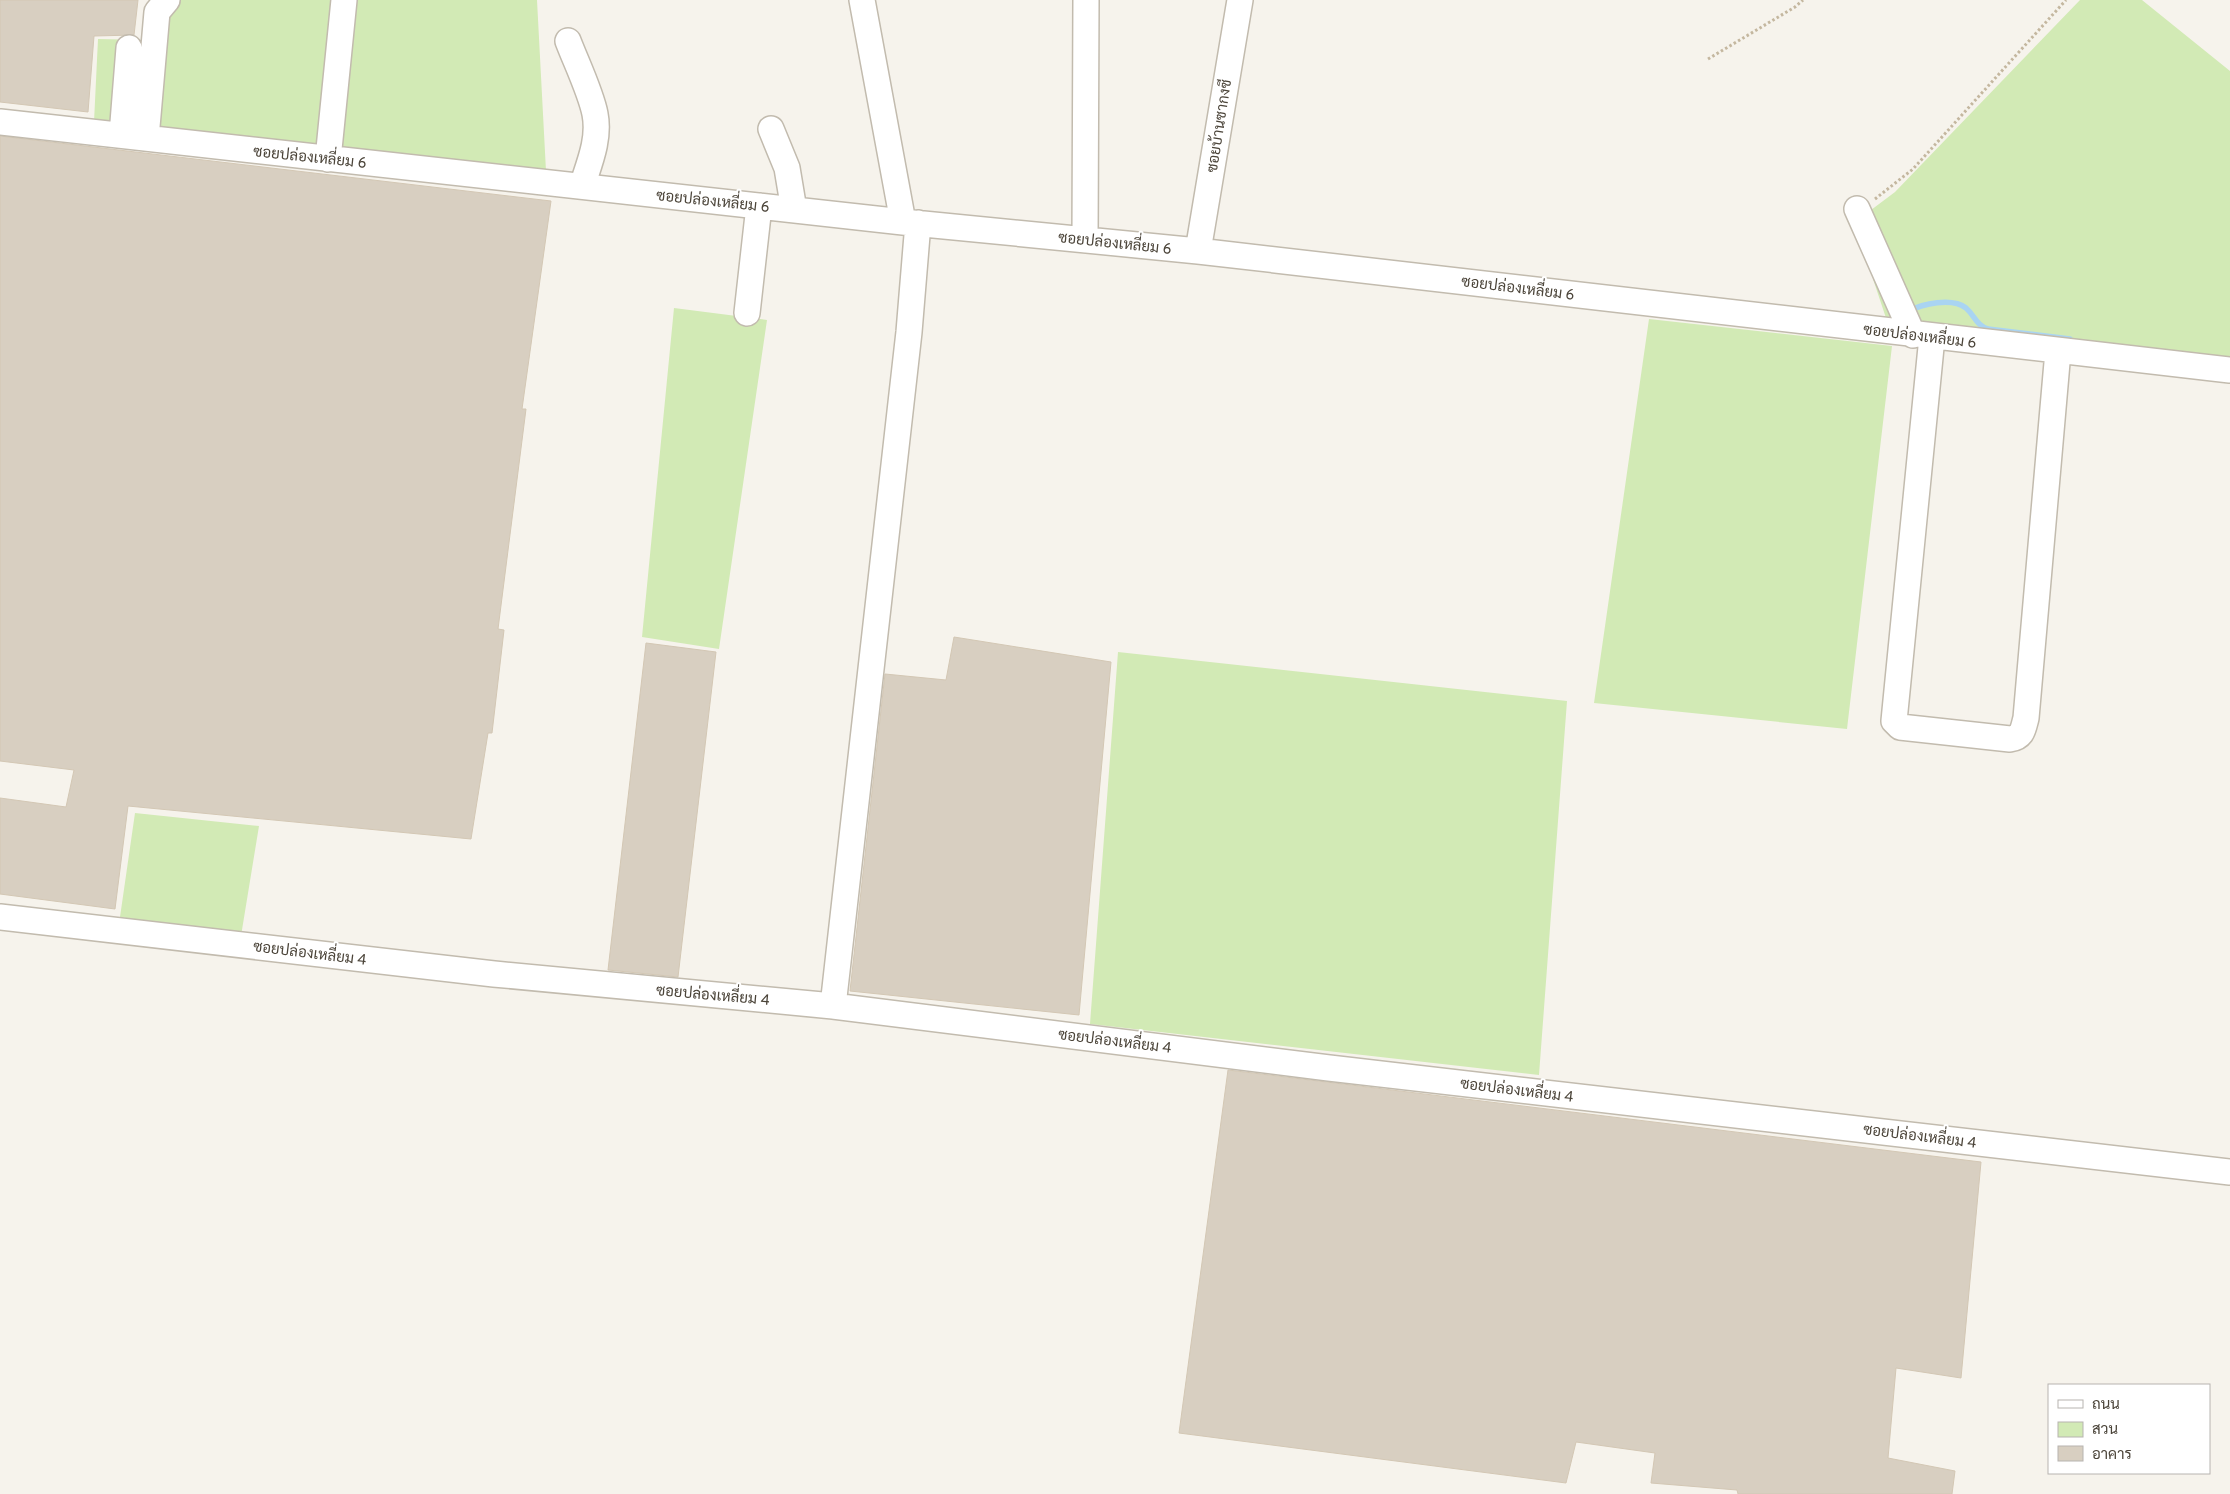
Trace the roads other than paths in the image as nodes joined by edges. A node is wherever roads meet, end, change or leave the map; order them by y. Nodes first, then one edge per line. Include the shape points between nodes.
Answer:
1 (167, 0) edge
2 (344, 0) edge
3 (862, 0) edge
4 (1086, 0) edge
5 (1240, 0) edge
6 (568, 41) dead end
7 (129, 48) dead end
8 (0, 122) edge
9 (770, 129) dead end
10 (122, 135) junction
11 (146, 138) junction
12 (328, 159) junction
13 (582, 186) junction
14 (759, 206) junction
15 (794, 210) junction
16 (1859, 213) road end
17 (910, 222) junction
18 (1085, 240) junction
19 (1198, 251) junction
20 (747, 314) dead end
21 (1922, 336) junction
22 (2058, 351) junction
23 (2230, 370) edge
24 (0, 917) edge
25 (833, 1006) junction
26 (2230, 1172) edge

1 - 11 street via 157,12
2 - 12 street
3 - 17 street
4 - 18 street
5 - 19 street, ซอยบ้านซากงซี
6 - 13 street via 595,114 596,132
7 - 10 street
8 - 10 street, ซอยปล่องเหลี่ยม 6
9 - 15 street via 787,168
10 - 11 street, ซอยปล่องเหลี่ยม 6
11 - 12 street, ซอยปล่องเหลี่ยม 6
12 - 13 street, ซอยปล่องเหลี่ยม 6
13 - 14 street, ซอยปล่องเหลี่ยม 6
14 - 15 street, ซอยปล่องเหลี่ยม 6
14 - 20 street
15 - 17 street, ซอยปล่องเหลี่ยม 6
16 - 21 street
17 - 18 street, ซอยปล่องเหลี่ยม 6
17 - 25 street via 909,332
18 - 19 street, ซอยปล่องเหลี่ยม 6
19 - 21 street, ซอยปล่องเหลี่ยม 6
21 - 22 street, ซอยปล่องเหลี่ยม 6
21 - 22 street via 1894,721 1900,727 2010,738 2018,738 2022,734
22 - 23 street, ซอยปล่องเหลี่ยม 6
24 - 25 street, ซอยปล่องเหลี่ยม 4 via 494,974
25 - 26 street, ซอยปล่องเหลี่ยม 4 via 1330,1068

